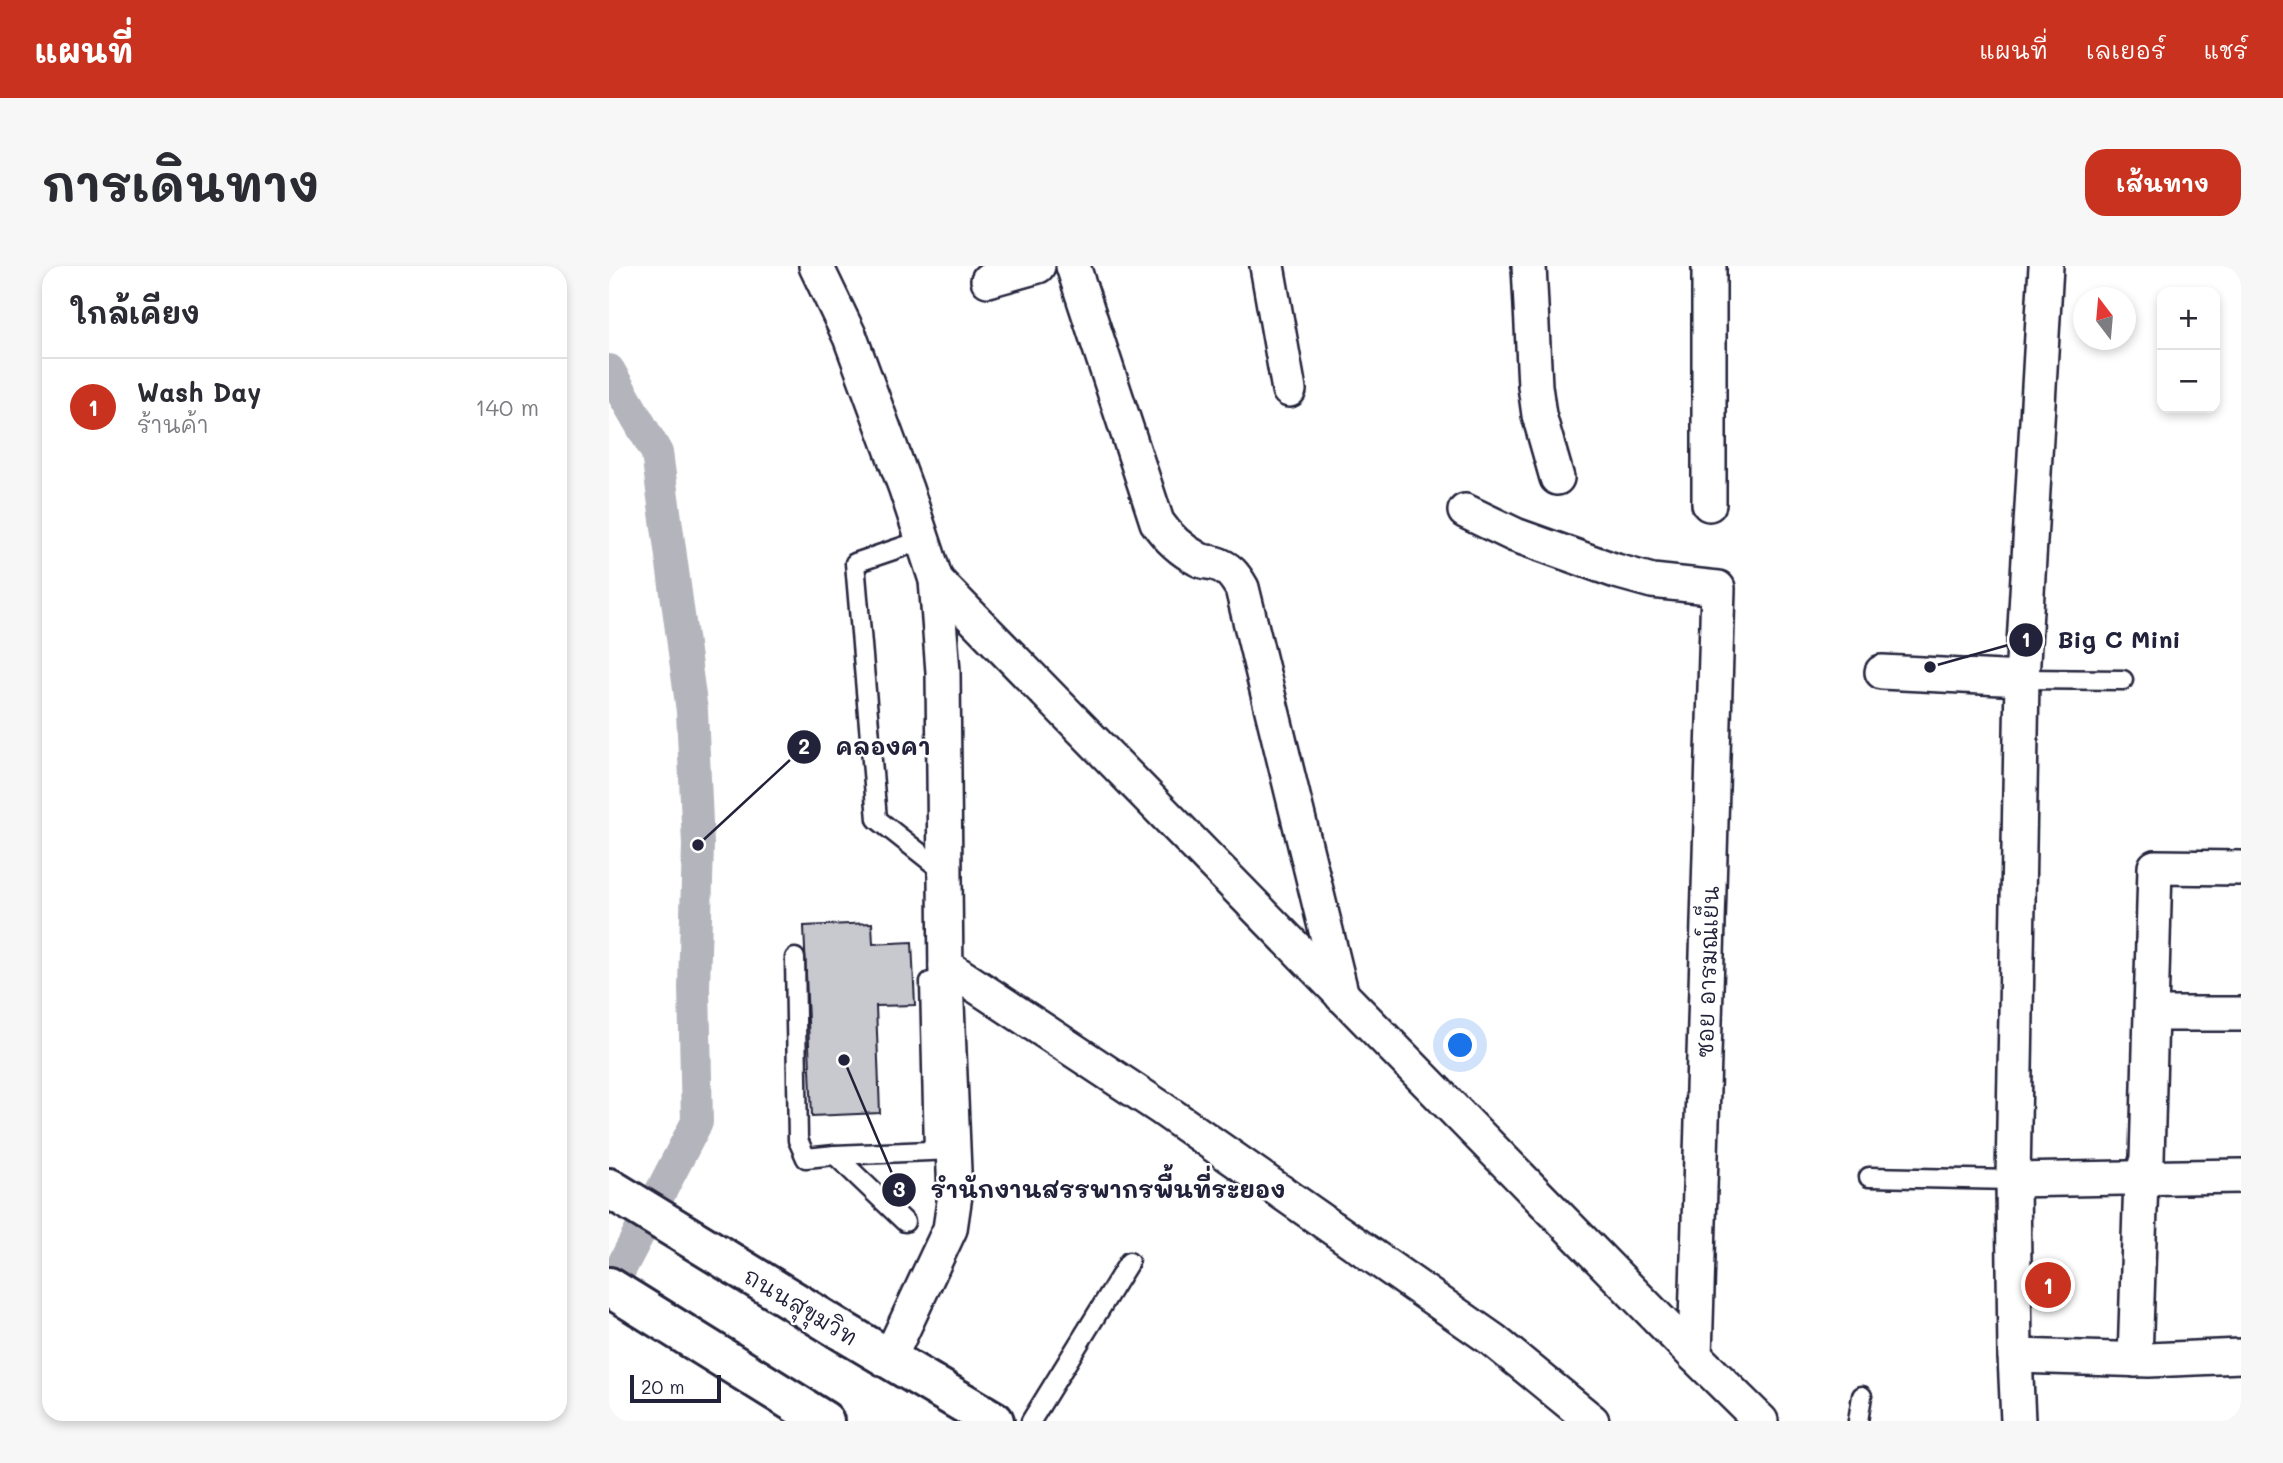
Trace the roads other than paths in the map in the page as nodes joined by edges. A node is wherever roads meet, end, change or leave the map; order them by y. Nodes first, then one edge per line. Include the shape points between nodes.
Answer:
1 (816, 266) edge
2 (1038, 266) edge
3 (1073, 266) edge
4 (1267, 266) edge
5 (1529, 266) edge
6 (1709, 266) edge
7 (2046, 266) edge
8 (988, 280) dead end
9 (1289, 390) dead end
10 (1557, 478) dead end
11 (1709, 504) dead end
12 (1465, 511) dead end
13 (923, 540) junction
14 (936, 580) junction
15 (1882, 672) dead end
16 (2022, 679) junction
17 (2123, 680) dead end
18 (2241, 867) edge
19 (944, 873) junction
20 (795, 958) dead end
21 (946, 966) junction
22 (1342, 996) junction
23 (2152, 1013) junction
24 (2241, 1014) edge
25 (943, 1150) junction
26 (835, 1155) junction
27 (2241, 1176) edge
28 (1869, 1177) dead end
29 (2141, 1178) junction
30 (2013, 1180) junction
31 (609, 1188) edge
32 (905, 1222) dead end
33 (1129, 1262) dead end
34 (609, 1287) edge
35 (1695, 1356) junction
36 (2015, 1356) junction
37 (2241, 1356) edge
38 (889, 1359) junction
39 (2135, 1360) junction
40 (1862, 1396) dead end
41 (813, 1414) edge
42 (994, 1421) edge
43 (1031, 1421) edge
44 (1592, 1421) edge
45 (1761, 1421) edge
46 (1858, 1421) edge
47 (2018, 1421) edge

1 - 13 street via 850,337
2 - 8 street
3 - 22 street via 1157,522 1176,545 1195,558 1226,568 1242,588
4 - 9 street
5 - 10 street via 1536,396
6 - 11 street
7 - 16 street
12 - 35 street, ซอย อารมณ์เย็น via 1515,535 1628,574 1718,588
13 - 14 street
13 - 19 lane via 855,563 877,819
14 - 19 street via 943,672
14 - 22 street
15 - 16 street
16 - 17 lane
16 - 30 street
18 - 23 street via 2155,867
19 - 21 street
20 - 26 lane via 798,1140 806,1158
21 - 25 street
21 - 44 street via 1161,1108 1470,1324
22 - 35 street
23 - 24 street
23 - 29 street via 2147,1159
25 - 26 lane
25 - 38 street via 955,1195 950,1229
26 - 32 lane
27 - 29 street
28 - 30 lane
29 - 30 street
29 - 39 street
30 - 36 street
31 - 38 main road, ถนนสุขุมวิท
33 - 43 lane
34 - 41 main road
35 - 45 street
36 - 39 street
36 - 47 street
37 - 39 street
38 - 42 main road, ถนนสุขุมวิท
40 - 46 lane

